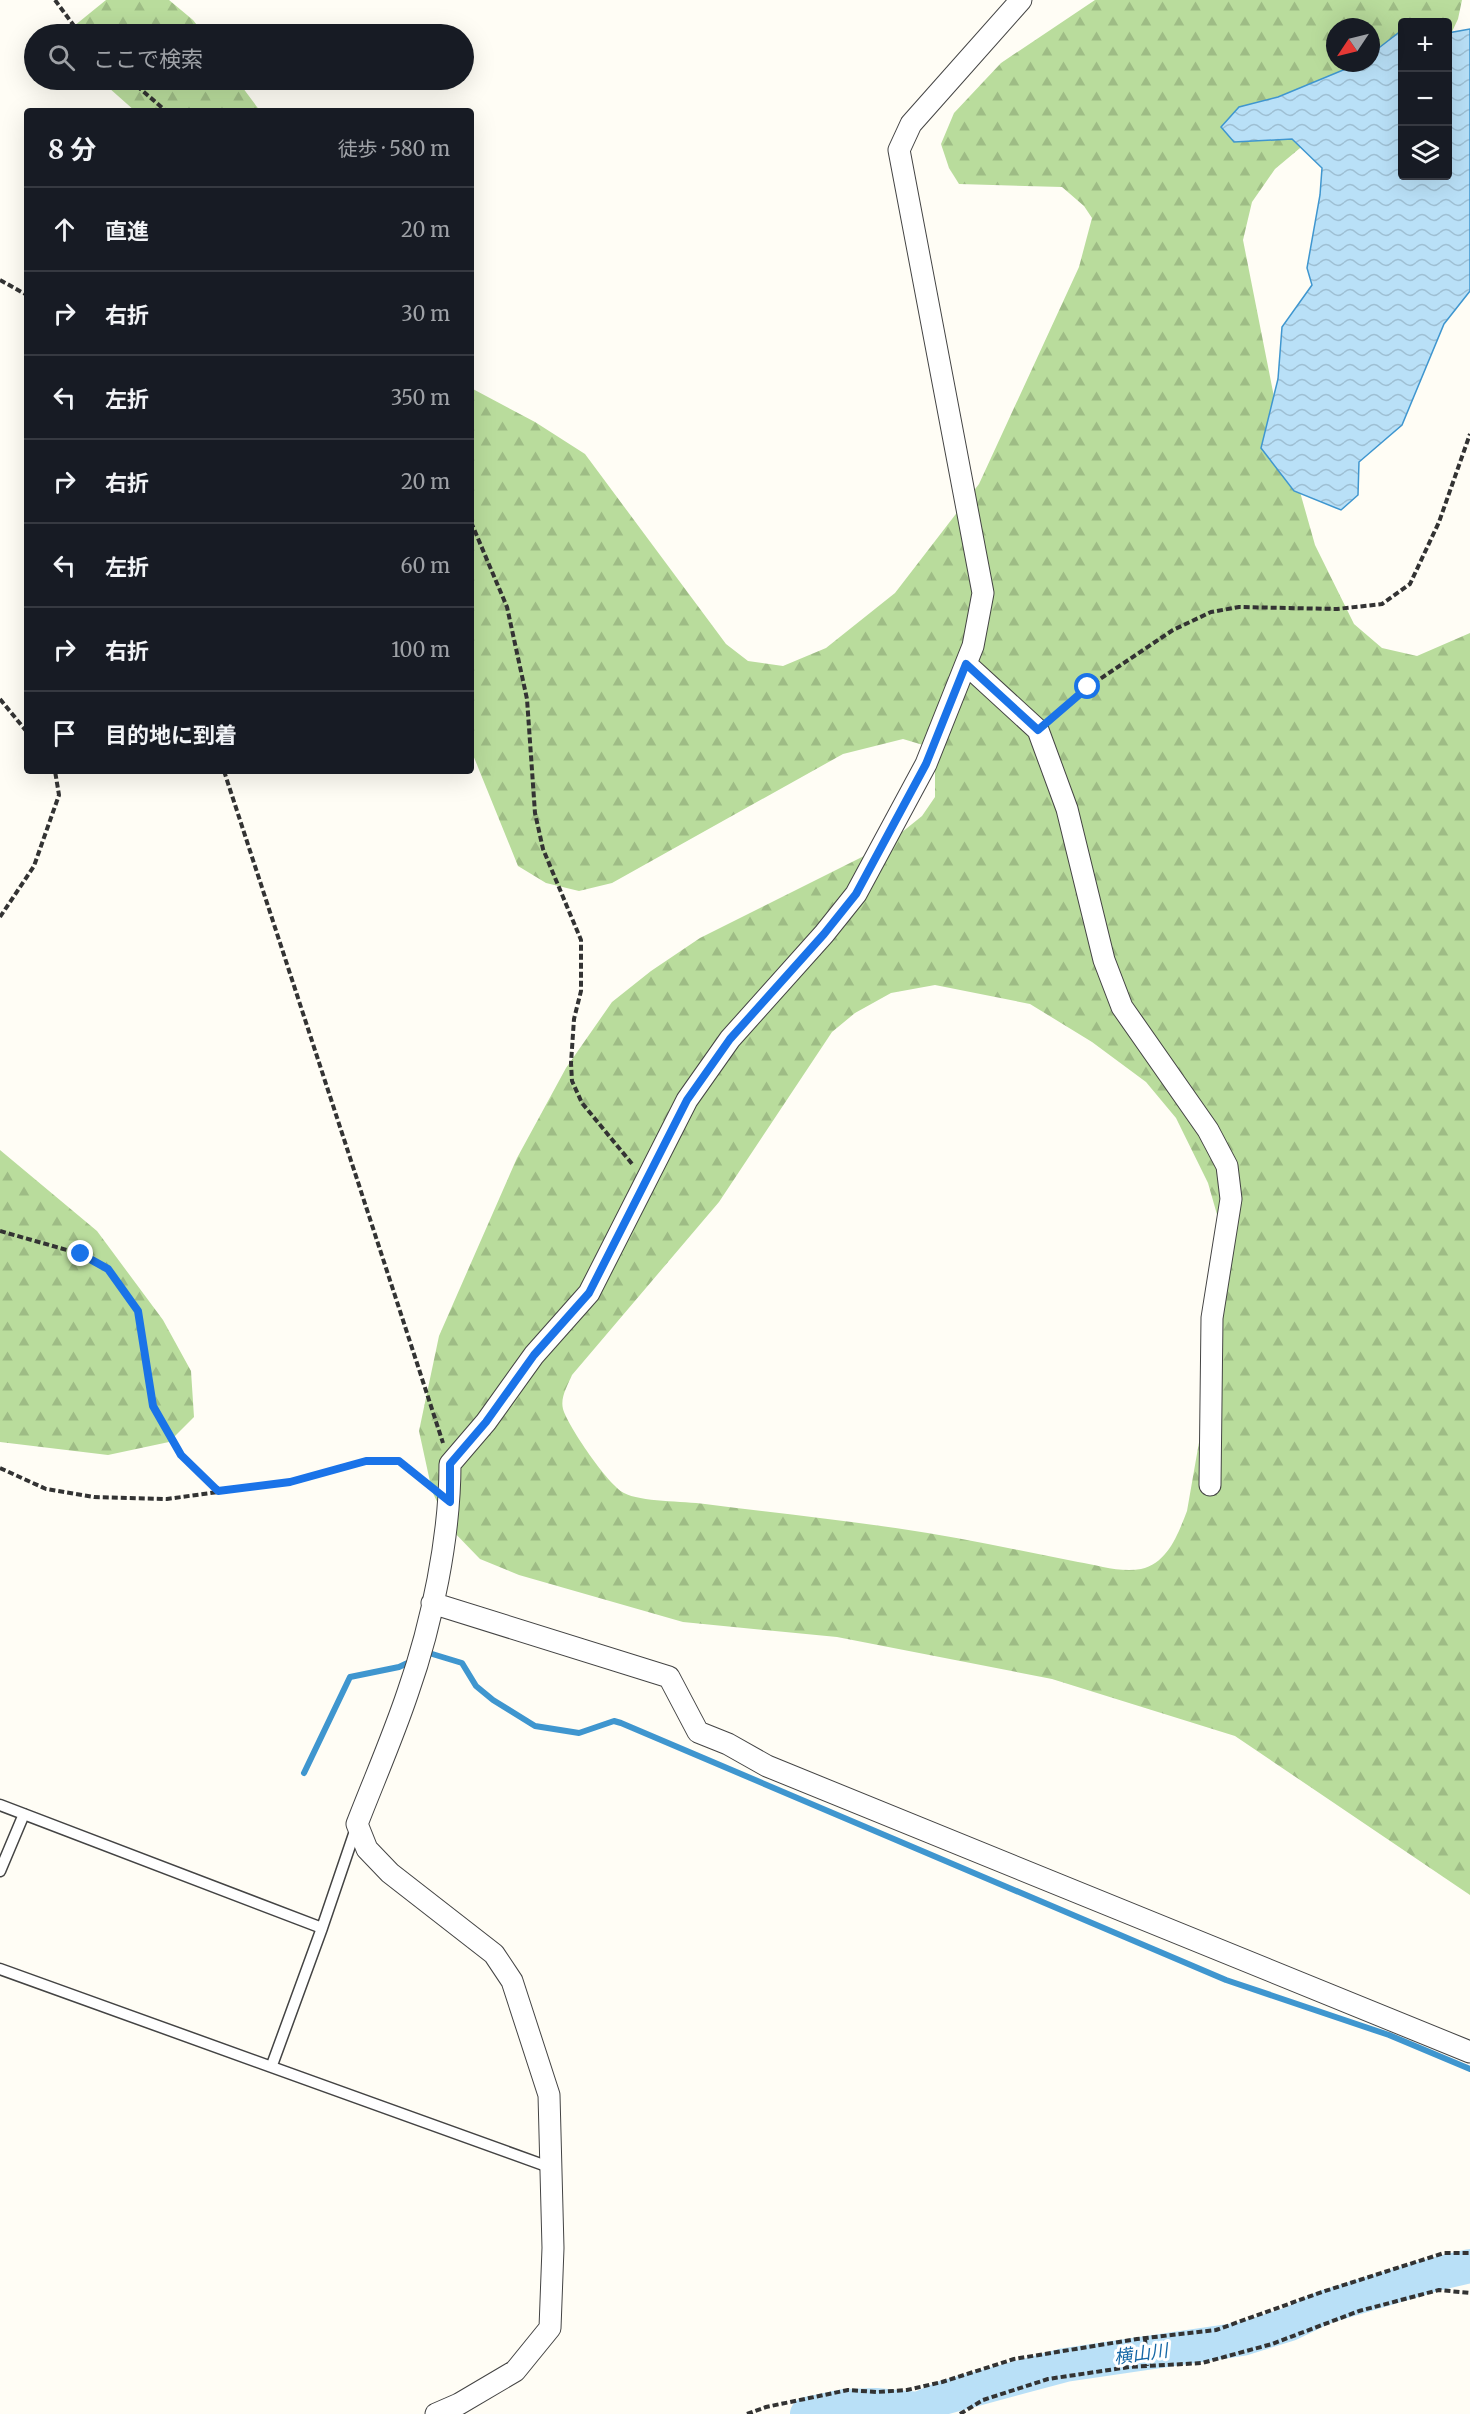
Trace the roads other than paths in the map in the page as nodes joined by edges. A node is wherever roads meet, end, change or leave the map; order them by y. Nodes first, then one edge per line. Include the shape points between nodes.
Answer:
1 (1021, 0) edge
2 (966, 664) junction
3 (1210, 1485) dead end
4 (432, 1603) junction
5 (0, 1805) edge
6 (24, 1814) junction
7 (357, 1824) junction
8 (0, 1871) edge
9 (322, 1928) junction
10 (0, 1969) edge
11 (1470, 2052) edge
12 (272, 2065) junction
13 (549, 2167) junction
14 (436, 2414) edge

1 - 2 street via 911,124 899,150 983,593 974,646
2 - 3 street via 1038,730 1067,809 1104,960 1122,1007 1208,1130 1227,1166 1231,1199 1212,1318
2 - 4 street via 926,764 856,894 730,1039 687,1100 589,1293 534,1355 450,1464 450,1502
4 - 7 street via 408,1691
4 - 11 street via 669,1677 698,1732 767,1766
5 - 6 lane
6 - 8 lane
6 - 9 lane
7 - 9 lane
7 - 13 street via 367,1849 390,1873 494,1954 512,1981 549,2095
9 - 12 lane
10 - 12 lane
12 - 13 lane
13 - 14 street via 553,2248 550,2328 515,2371

